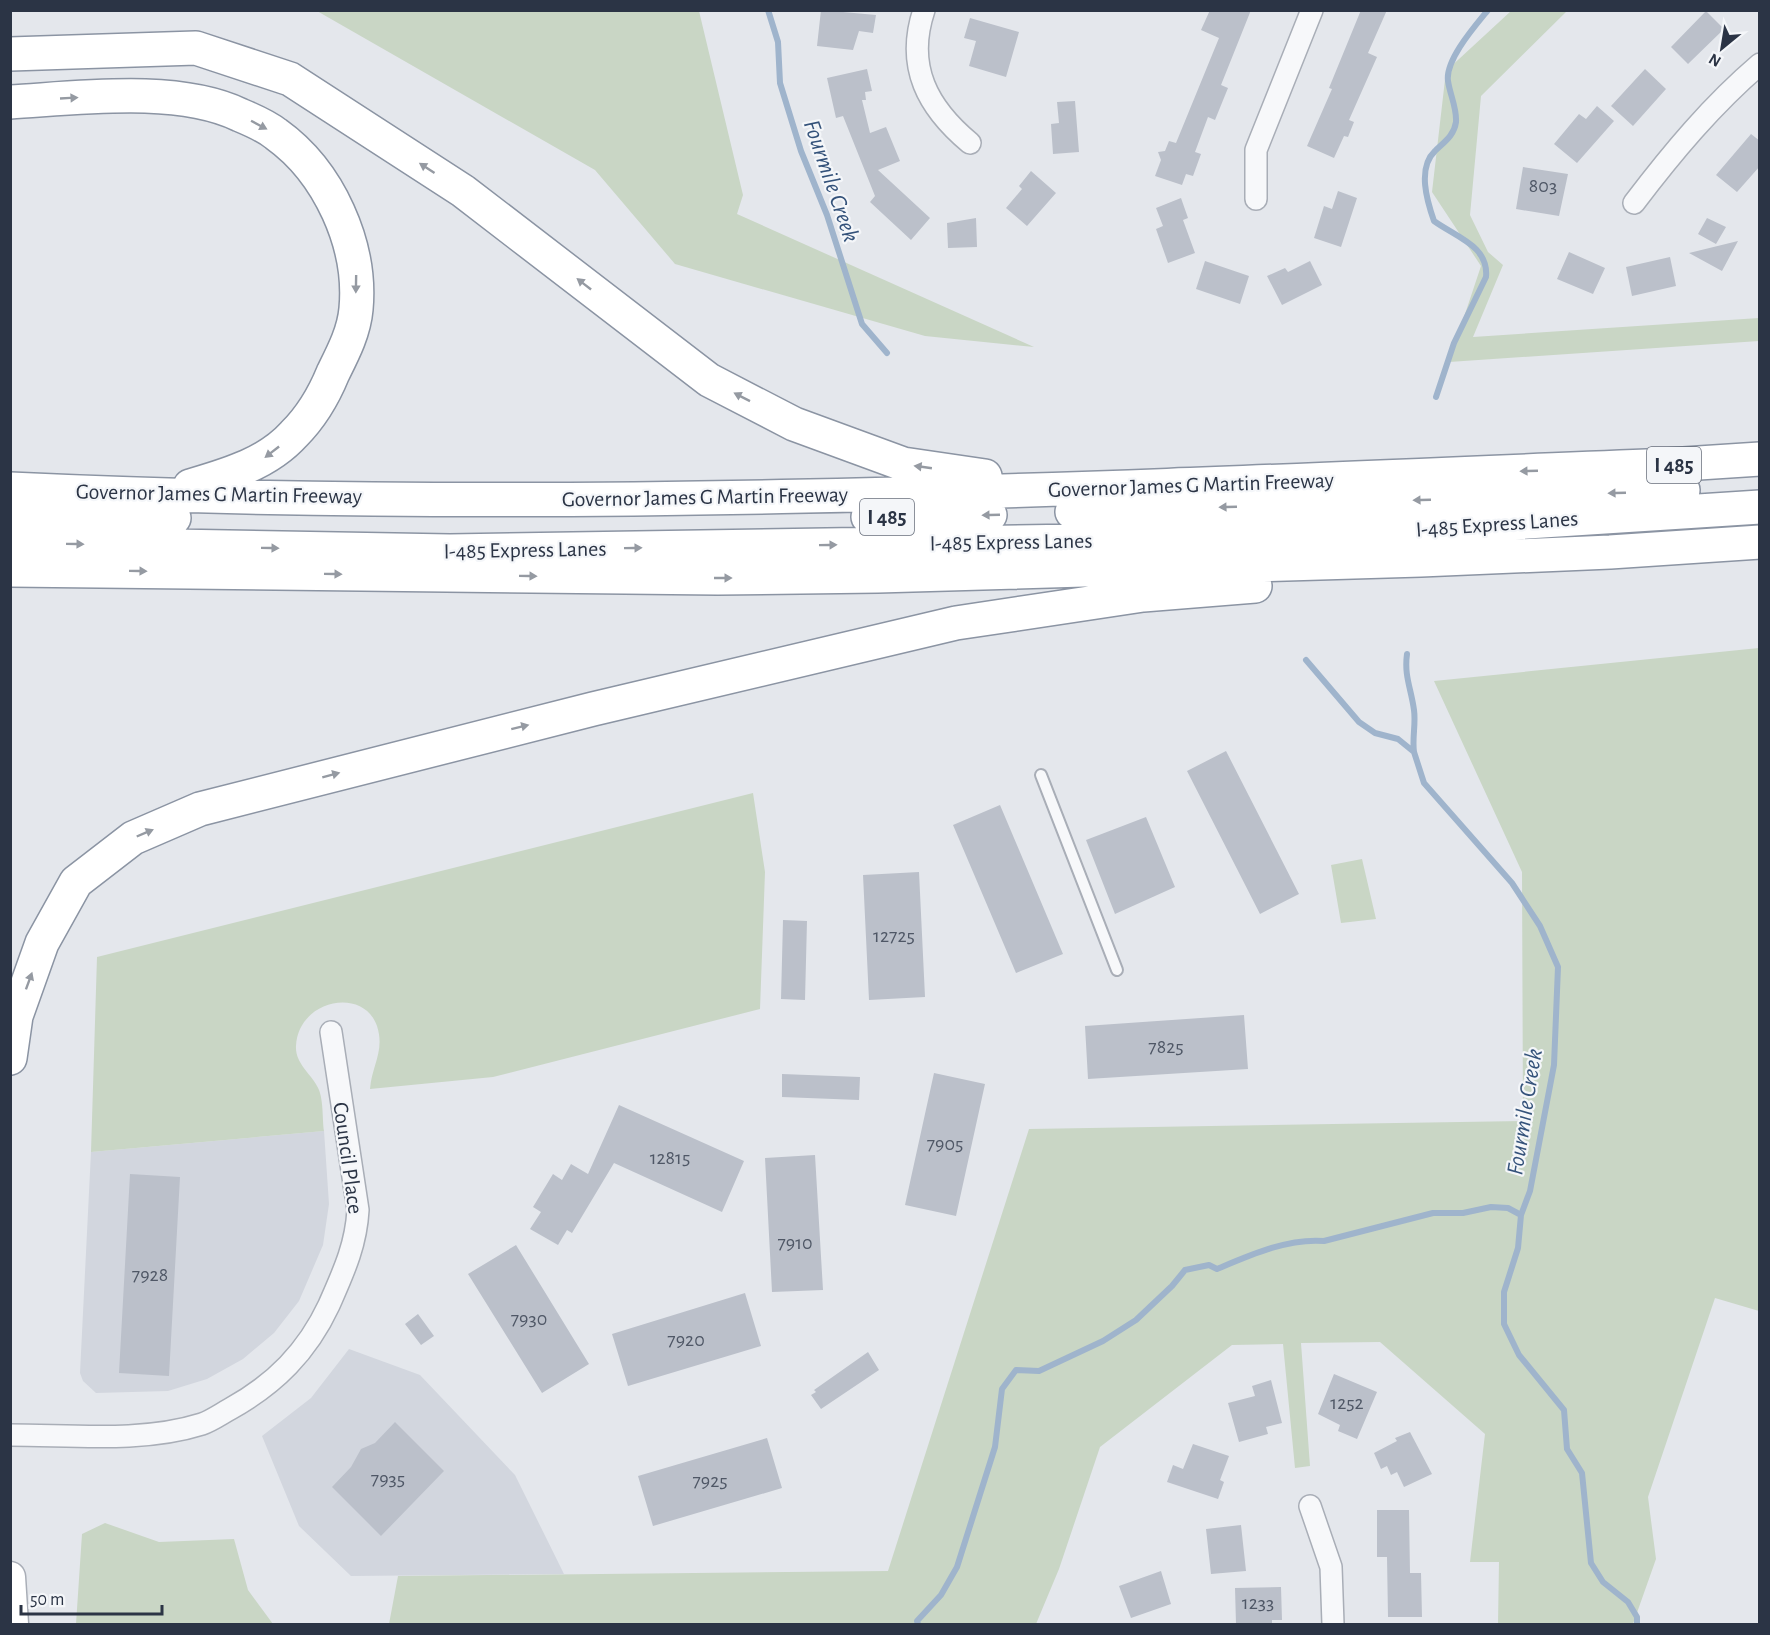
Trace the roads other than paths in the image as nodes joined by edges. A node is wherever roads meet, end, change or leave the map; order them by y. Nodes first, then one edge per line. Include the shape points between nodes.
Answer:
1 (924, 10) edge
2 (1312, 10) edge
3 (10, 47) edge
4 (48, 50) junction
5 (10, 54) edge
6 (1756, 74) edge
7 (10, 102) edge
8 (970, 143) dead end
9 (1256, 199) dead end
10 (1634, 203) dead end
11 (1760, 459) edge
12 (1760, 485) edge
13 (1127, 488) junction
14 (98, 493) junction
15 (1760, 507) edge
16 (13, 536) edge
17 (1760, 542) edge
18 (1421, 560) junction
19 (1041, 775) dead end
20 (1117, 970) dead end
21 (331, 1032) dead end
22 (10, 1058) edge
23 (10, 1435) edge
24 (1310, 1506) dead end
25 (10, 1577) edge
26 (13, 1624) edge
27 (1333, 1624) edge

1 - 8 street via 918,34 922,81 932,104
2 - 9 street via 1256,150
3 - 4 highway
4 - 5 highway
13 -> 4 highway via 903,464 794,424 709,380 463,191 290,79 196,48
6 - 10 street via 1729,90
7 -> 14 highway via 133,97 196,100 238,113 277,134 314,171 343,219 356,272 356,310 348,341 315,407 294,435 263,459 231,474 189,486
11 -> 13 highway, Governor James G Martin Freeway / I 485
12 -> 16 highway, I-485 Express Lanes / I 485 via 926,516
13 - 14 highway, Governor James G Martin Freeway / I 485 via 692,500
14 - 16 highway, Governor James G Martin Freeway / I 485
16 -> 15 highway, I-485 Express Lanes / I 485 via 450,551 1143,540 1421,529
16 -> 18 highway via 718,578
17 - 18 highway
22 -> 18 highway via 16,1016 42,943 76,882 133,838 200,809 593,708 957,623 1143,595 1368,578
19 - 20 lane
21 - 23 street, Council Place via 358,1210 357,1235 348,1265 305,1347 269,1385 204,1423 147,1434
24 - 27 street via 1331,1567
25 - 26 main road

